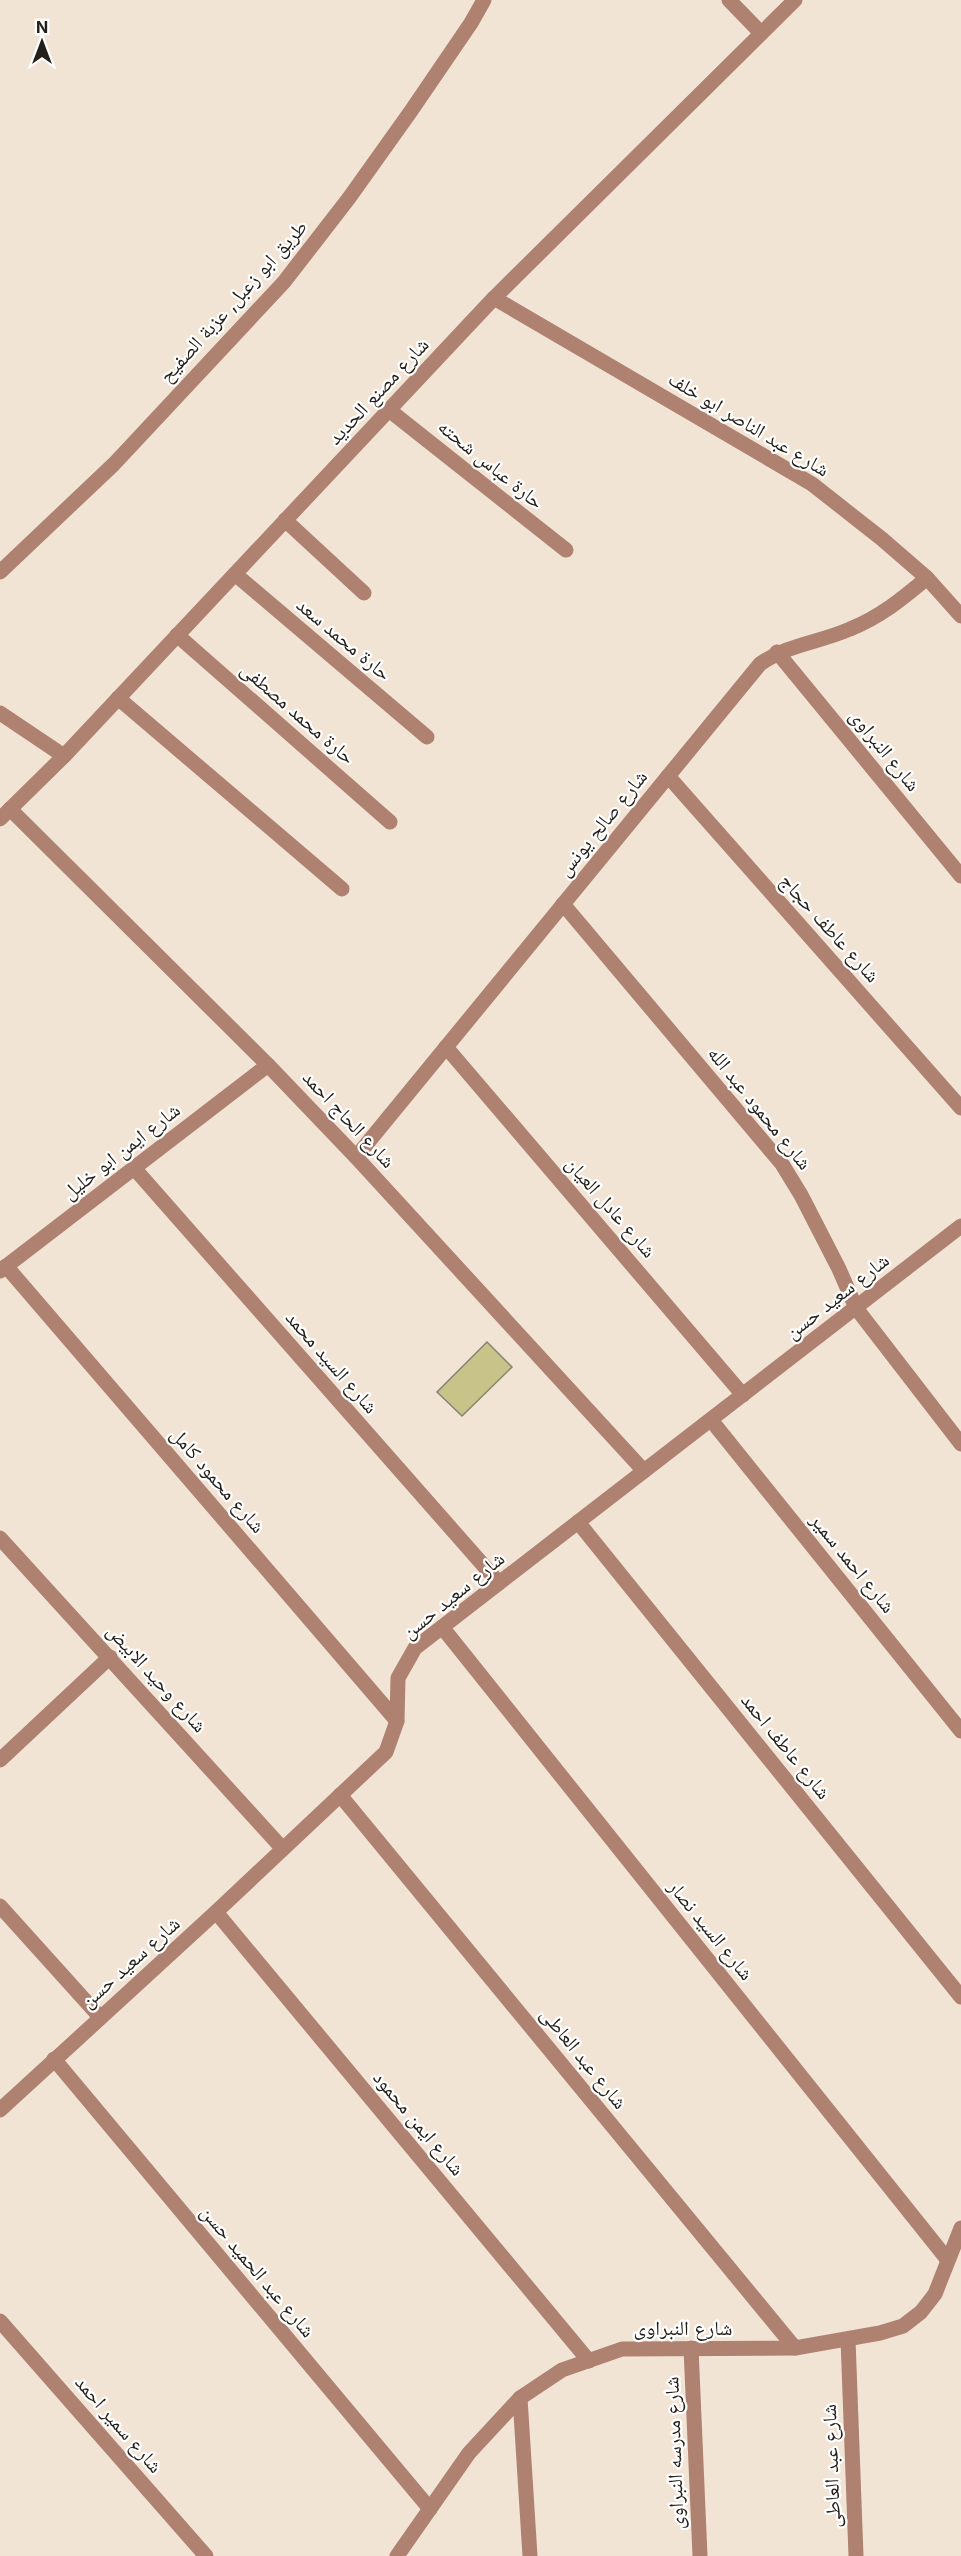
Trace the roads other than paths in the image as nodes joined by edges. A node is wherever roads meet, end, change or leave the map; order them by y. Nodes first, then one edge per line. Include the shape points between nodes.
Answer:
1 (484, 0) edge
2 (729, 0) edge
3 (795, 0) edge
4 (761, 33) junction
5 (494, 298) junction
6 (389, 410) junction
7 (285, 520) junction
8 (566, 550) dead end
9 (0, 573) edge
10 (235, 574) junction
11 (927, 578) junction
12 (364, 593) dead end
13 (961, 616) edge
14 (177, 635) junction
15 (777, 652) junction
16 (118, 698) junction
17 (0, 713) edge
18 (427, 737) dead end
19 (64, 756) junction
20 (668, 776) junction
21 (5, 814) edge
22 (390, 822) dead end
23 (961, 876) edge
24 (342, 889) dead end
25 (563, 904) junction
26 (446, 1047) junction
27 (268, 1065) junction
28 (961, 1108) edge
29 (356, 1157) junction
30 (134, 1168) junction
31 (961, 1226) edge
32 (3, 1268) edge
33 (856, 1308) junction
34 (743, 1395) junction
35 (711, 1420) junction
36 (961, 1444) edge
37 (644, 1471) junction
38 (578, 1522) junction
39 (0, 1538) edge
40 (499, 1583) junction
41 (442, 1627) junction
42 (110, 1657) junction
43 (397, 1720) junction
44 (961, 1731) edge
45 (0, 1760) edge
46 (340, 1795) junction
47 (282, 1848) junction
48 (0, 1906) edge
49 (216, 1912) junction
50 (961, 1997) edge
51 (100, 2017) junction
52 (54, 2059) junction
53 (0, 2110) edge
54 (961, 2228) edge
55 (948, 2259) junction
56 (0, 2320) edge
57 (848, 2339) junction
58 (691, 2348) junction
59 (795, 2348) junction
60 (589, 2361) junction
61 (520, 2398) junction
62 (430, 2509) junction
63 (207, 2556) edge
64 (397, 2556) edge
65 (530, 2556) edge
66 (700, 2556) edge
67 (856, 2556) edge

1 - 9 street, طريق ابو زعبل, عزبة الصفيح via 411,111 284,282 114,464
2 - 4 street
3 - 4 street, شارع مصنع الحديد
4 - 5 street, شارع مصنع الحديد
5 - 6 street, شارع مصنع الحديد
5 - 11 street, شارع عبد الناصر ابو خلف via 812,484
6 - 7 street, شارع مصنع الحديد
6 - 8 street, حارة عباس شحته
7 - 10 street, شارع مصنع الحديد
7 - 12 street
10 - 14 street, شارع مصنع الحديد
10 - 18 street, حارة محمد سعد
11 - 13 street, شارع عبد الناصر ابو خلف
11 - 15 street, شارع صالح يونس via 890,610 849,630
14 - 16 street, شارع مصنع الحديد
14 - 22 street, حارة محمد مصطفى
15 - 20 street, شارع صالح يونس via 760,664
15 - 23 street, شارع النبراوى
16 - 19 street, شارع مصنع الحديد
16 - 24 street
17 - 19 street
19 - 21 street, شارع مصنع الحديد
20 - 25 street, شارع صالح يونس
20 - 28 street, شارع عاطف حجاج
21 - 27 street, شارع الحاج احمد
25 - 26 street, شارع صالح يونس
25 - 33 street, شارع محمود عبد الله via 782,1164
26 - 29 street, شارع صالح يونس
26 - 34 street, شارع عادل العيان
27 - 29 street, شارع الحاج احمد
27 - 30 street, شارع ايمن ابو خليل
29 - 37 street, شارع الحاج احمد
30 - 32 street, شارع ايمن ابو خليل
30 - 40 street, شارع السيد محمد
31 - 33 street, شارع سعيد حسن
32 - 43 street, شارع محمود كامل
33 - 34 street, شارع سعيد حسن
33 - 36 street, شارع محمود عبد الله
34 - 35 street, شارع سعيد حسن
35 - 37 street, شارع سعيد حسن
35 - 44 street, شارع احمد سمير
37 - 38 street, شارع سعيد حسن
38 - 40 street, شارع سعيد حسن
38 - 50 street, شارع عاطف احمد
39 - 42 street, شارع وحيد الابيض
40 - 41 street, شارع سعيد حسن
41 - 43 street, شارع سعيد حسن via 415,1648 398,1678
41 - 55 street, شارع السيد نصار
42 - 45 street
42 - 47 street, شارع وحيد الابيض
43 - 46 street, شارع سعيد حسن via 386,1752
46 - 47 street, شارع سعيد حسن
46 - 59 street, شارع عبد العاطى
47 - 49 street, شارع سعيد حسن
48 - 51 street
49 - 51 street, شارع سعيد حسن
49 - 60 street, شارع ايمن محمود
51 - 52 street, شارع سعيد حسن
52 - 53 street, شارع سعيد حسن
52 - 62 street, شارع عبد الحميد حسن
54 - 55 street, شارع النبراوى
55 - 57 street, شارع النبراوى via 935,2294 921,2312 903,2326
56 - 63 street, شارع سمير احمد
57 - 59 street, شارع النبراوى
57 - 67 street, شارع عبد العاطى
58 - 59 street, شارع النبراوى
58 - 60 street, شارع النبراوى via 622,2349
58 - 66 street, شارع مدرسه النبراوى
60 - 61 street, شارع النبراوى via 562,2370
61 - 62 street, شارع النبراوى via 469,2453
61 - 65 street
62 - 64 street, شارع النبراوى

